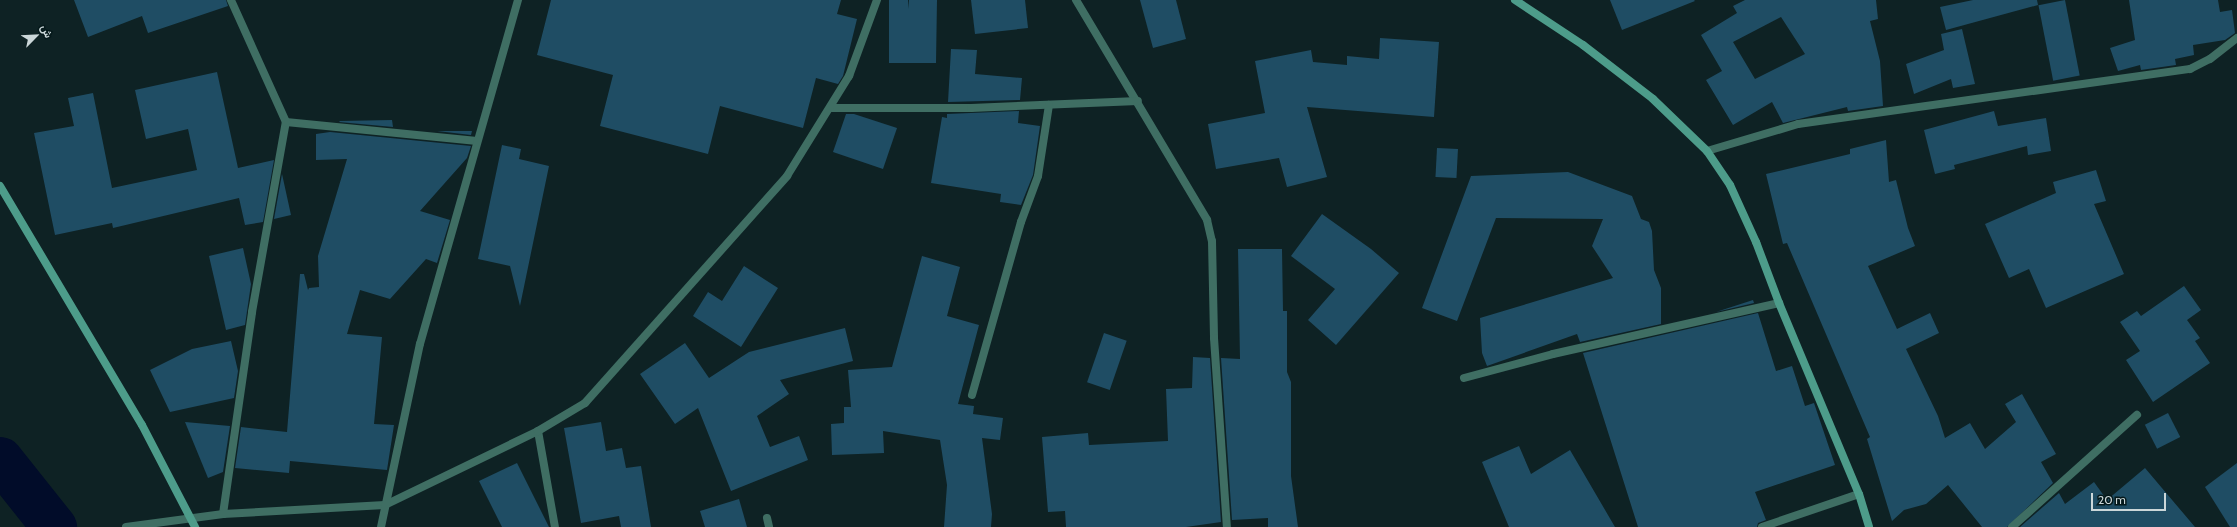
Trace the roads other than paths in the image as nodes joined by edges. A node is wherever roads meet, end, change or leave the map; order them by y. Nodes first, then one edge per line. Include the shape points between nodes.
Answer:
1 (231, 0) edge
2 (518, 0) edge
3 (877, 0) edge
4 (1076, 0) edge
5 (1515, 0) edge
6 (2237, 38) edge
7 (1138, 101) junction
8 (1048, 105) junction
9 (831, 108) junction
10 (286, 122) junction
11 (477, 141) junction
12 (1707, 151) junction
13 (0, 186) edge
14 (1779, 303) junction
15 (1464, 378) dead end
16 (972, 395) dead end
17 (2137, 415) dead end
18 (538, 431) junction
19 (1859, 494) junction
20 (385, 504) junction
21 (223, 514) junction
22 (193, 518) junction
23 (767, 518) dead end
24 (126, 527) edge
25 (195, 527) edge
26 (381, 527) edge
27 (555, 527) edge
28 (769, 527) edge
29 (1226, 527) edge
30 (1762, 527) edge
31 (1869, 527) edge
32 (2012, 527) edge

1 - 10 street
2 - 11 street
3 - 9 street via 849,76
4 - 7 street
5 - 12 main road via 1583,45 1653,99
6 - 12 street via 2210,59 2190,69 1798,124
7 - 8 street
7 - 29 street via 1197,201 1207,220 1212,241 1214,346
8 - 9 street
8 - 16 street via 1038,176 1021,222
9 - 18 street via 787,176 652,326 596,393 585,403
10 - 11 street
10 - 21 street via 252,312
11 - 20 street via 420,344
12 - 14 main road via 1730,185 1756,242
13 - 22 main road via 142,425
14 - 15 street via 1553,354
14 - 19 main road
17 - 32 street
18 - 20 street
18 - 27 street
19 - 30 street
19 - 31 main road
20 - 21 street
20 - 26 street
21 - 22 street
22 - 24 street
22 - 25 main road
23 - 28 street

